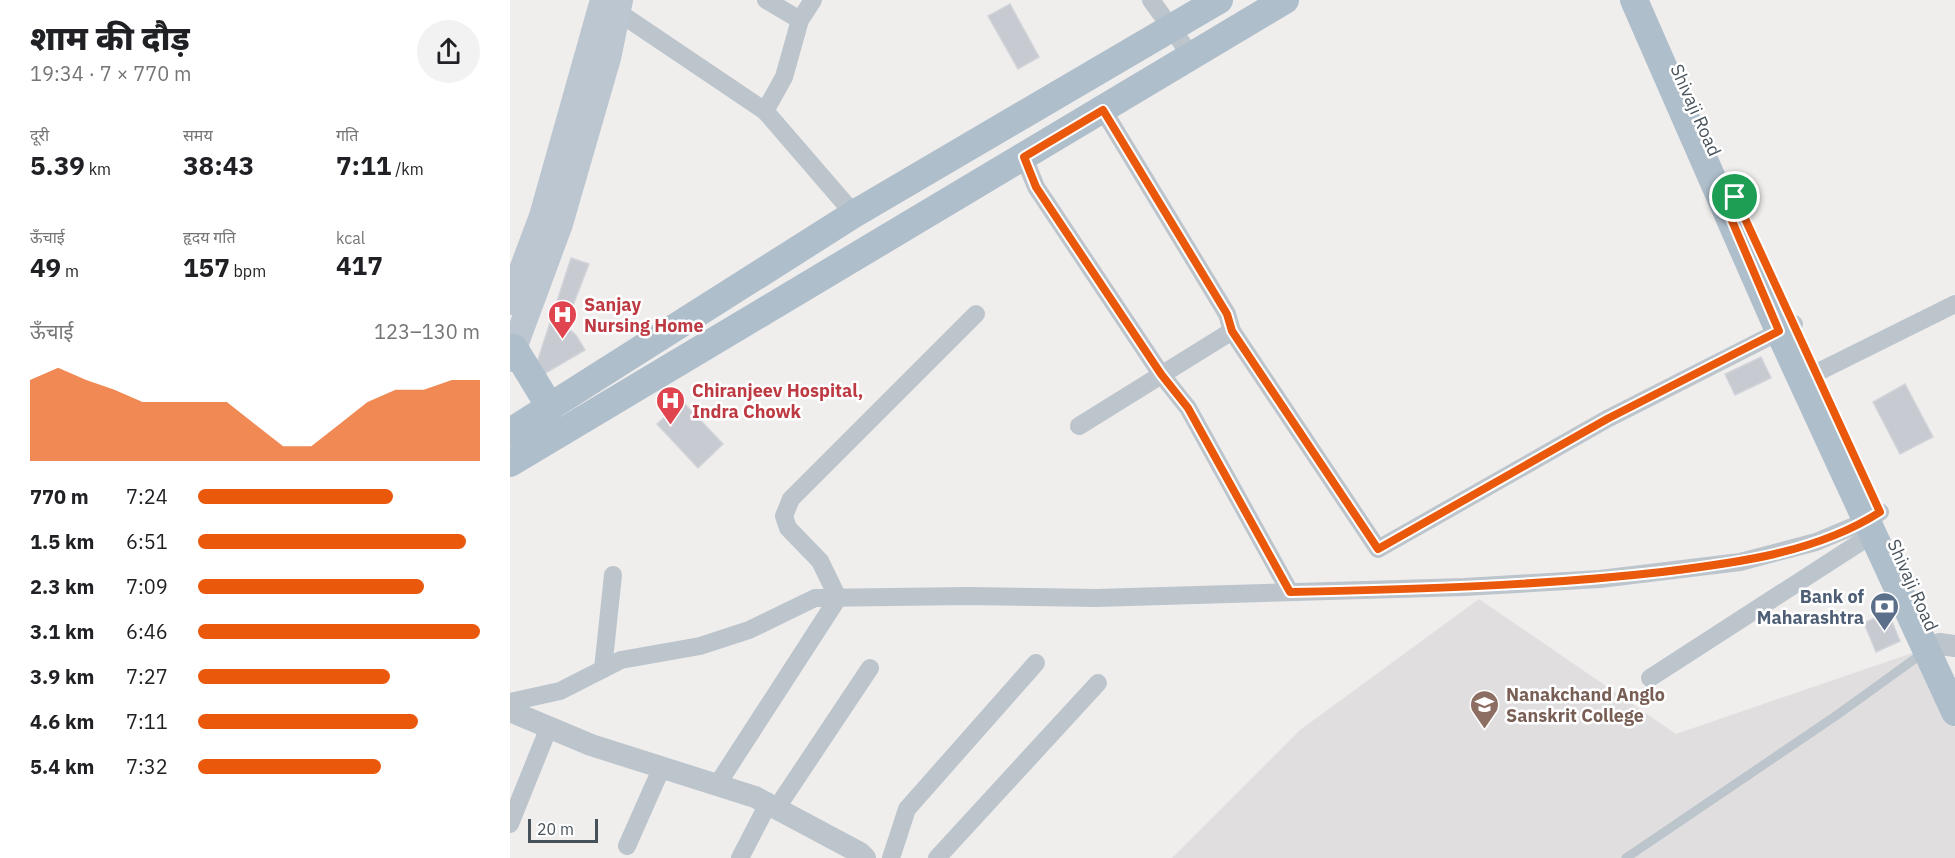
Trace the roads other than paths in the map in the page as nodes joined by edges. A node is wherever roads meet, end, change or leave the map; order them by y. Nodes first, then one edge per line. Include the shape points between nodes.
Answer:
1 (766, 0) edge
2 (813, 0) edge
3 (1151, 0) edge
4 (1219, 0) edge
5 (1285, 0) edge
6 (1634, 0) edge
7 (1647, 0) edge
8 (614, 4) edge
9 (800, 20) junction
10 (1171, 28) junction
11 (1192, 57) junction
12 (1103, 110) junction
13 (765, 111) junction
14 (1024, 157) junction
15 (1730, 199) junction
16 (854, 214) junction
17 (510, 302) edge
18 (1955, 304) edge
19 (976, 314) dead end
20 (1786, 328) junction
21 (1232, 331) junction
22 (512, 353) edge
23 (1161, 374) junction
24 (1809, 377) junction
25 (550, 407) junction
26 (1079, 426) dead end
27 (510, 432) edge
28 (510, 463) edge
29 (1873, 522) junction
30 (613, 575) dead end
31 (1290, 592) junction
32 (838, 598) junction
33 (1940, 647) edge
34 (1036, 663) dead end
35 (870, 668) dead end
36 (603, 669) junction
37 (1650, 678) dead end
38 (1955, 679) edge
39 (1098, 683) dead end
40 (510, 702) edge
41 (510, 711) edge
42 (1955, 712) edge
43 (549, 727) junction
44 (662, 767) junction
45 (717, 785) junction
46 (772, 806) junction
47 (510, 824) edge
48 (627, 846) dead end
49 (852, 854) edge
50 (740, 858) edge
51 (891, 858) edge
52 (937, 858) edge
53 (1626, 858) edge

1 - 9 street
2 - 9 street
3 - 10 street
4 - 10 main road
5 - 11 main road
6 - 15 main road
7 - 15 main road, Shivaji Road
8 - 13 street
8 - 17 main road
8 - 22 main road via 608,58 560,224
9 - 13 street via 784,77
10 - 11 street
10 - 16 main road
11 - 12 main road
12 - 14 main road
12 - 21 street via 1227,314
13 - 16 street
14 - 23 street via 1036,187
14 - 28 main road
15 - 20 main road, Shivaji Road
16 - 25 main road
18 - 24 street
19 - 32 street via 791,499 784,516 788,528 819,561
20 - 21 street via 1607,419 1378,549
20 - 24 main road, Shivaji Road
21 - 23 street
22 - 25 main road
23 - 26 street
23 - 31 street via 1188,408
24 - 29 main road, Shivaji Road
25 - 27 main road
29 - 31 street via 1816,542 1728,564 1589,580
29 - 33 main road, Shivaji Road
29 - 37 street
30 - 36 street
31 - 32 street via 1096,598
32 - 36 street via 815,598 749,630 700,646 621,660
32 - 45 street
33 - 38 main road, Shivaji Road
33 - 42 main road
33 - 53 lane
34 - 51 street via 907,809
35 - 46 street
36 - 40 street via 560,691
39 - 52 street
41 - 43 street
43 - 44 street via 591,746
43 - 47 street
44 - 45 street
44 - 48 street
45 - 46 street
46 - 49 street
46 - 50 street

